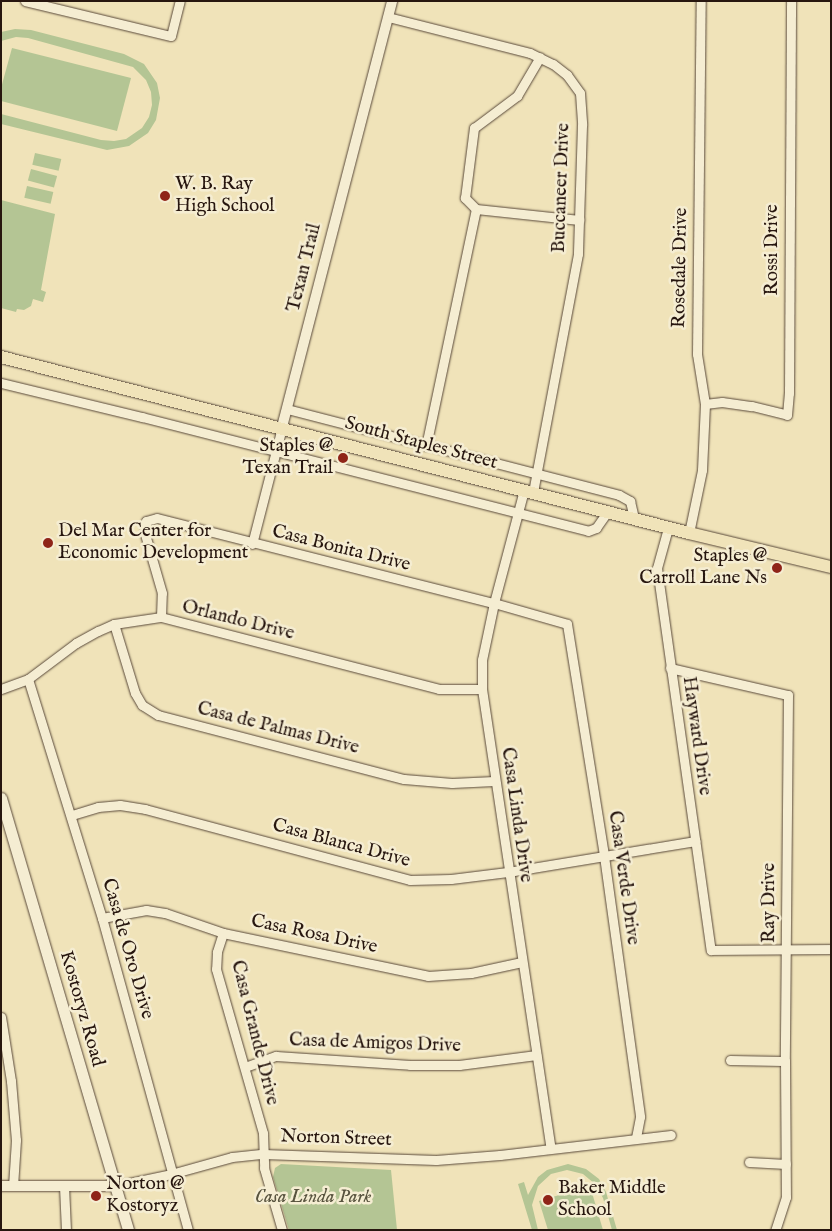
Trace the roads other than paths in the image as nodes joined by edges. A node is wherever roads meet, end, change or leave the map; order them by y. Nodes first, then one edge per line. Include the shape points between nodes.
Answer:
1 (25, 1) edge
2 (70, 1) edge
3 (180, 1) edge
4 (392, 1) edge
5 (701, 1) edge
6 (791, 1) edge
7 (68, 11) junction
8 (388, 18) junction
9 (540, 57) junction
10 (476, 209) junction
11 (579, 220) junction
12 (1, 356) edge
13 (1, 383) edge
14 (705, 404) junction
15 (287, 409) junction
16 (282, 427) junction
17 (426, 446) junction
18 (276, 452) junction
19 (536, 474) junction
20 (529, 491) junction
21 (607, 512) junction
22 (518, 514) junction
23 (634, 519) junction
24 (668, 528) junction
25 (689, 533) junction
26 (252, 544) junction
27 (831, 567) edge
28 (494, 603) junction
29 (161, 617) junction
30 (114, 624) junction
31 (567, 624) joint
32 (670, 668) junction
33 (28, 679) junction
34 (1, 689) edge
35 (482, 689) junction
36 (494, 781) junction
37 (1, 798) edge
38 (72, 815) junction
39 (695, 841) junction
40 (604, 856) junction
41 (508, 872) junction
42 (102, 918) junction
43 (223, 933) junction
44 (831, 948) edge
45 (786, 950) junction
46 (522, 962) junction
47 (1, 1017) edge
48 (536, 1055) junction
49 (730, 1060) dead end
50 (785, 1061) junction
51 (245, 1067) junction
52 (671, 1134) dead end
53 (636, 1138) junction
54 (551, 1148) junction
55 (263, 1154) junction
56 (749, 1162) dead end
57 (786, 1164) junction
58 (171, 1174) junction
59 (1, 1186) edge
60 (13, 1186) junction
61 (64, 1186) junction
62 (114, 1186) junction
63 (66, 1230) edge
64 (128, 1230) edge
65 (188, 1230) edge
66 (282, 1230) edge
67 (775, 1230) edge

1 - 7 street
2 - 7 street
3 - 7 street via 171,36
4 - 8 street, Texan Trail
5 - 14 street, Rosedale Drive via 696,354
6 - 14 street, Rossi Drive via 787,415 737,404
8 - 9 street, Buccaneer Drive
8 - 15 street, Texan Trail
9 - 10 street via 517,96 474,128 465,198
9 - 11 street, Buccaneer Drive via 567,75 580,93
10 - 11 street
10 - 17 street
11 - 19 street, Buccaneer Drive via 578,254
12 - 16 main road, South Staples Street
13 - 18 street
14 - 25 street, Rosedale Drive via 702,470
15 - 16 street, Texan Trail
15 - 17 street
16 - 18 street, Texan Trail
16 - 20 main road, South Staples Street
17 - 19 street
18 - 22 street
18 - 26 street, Texan Trail
19 - 20 street, Buccaneer Drive
19 - 23 street via 619,494 630,502
20 - 21 main road, South Staples Street
20 - 22 street, Casa Linda Drive
21 - 22 street via 596,528 588,531
21 - 23 main road, South Staples Street
22 - 28 street, Casa Linda Drive
23 - 24 main road, South Staples Street
24 - 25 main road, South Staples Street
24 - 32 street, Hayward Drive via 657,568
25 - 27 main road, South Staples Street
26 - 28 street, Casa Bonita Drive
26 - 29 street, Casa Bonita Drive via 157,518 146,520 145,534 162,593
28 - 31 street, Casa Bonita Drive
28 - 35 street, Casa Linda Drive via 482,660
29 - 30 street, Orlando Drive
29 - 35 street, Orlando Drive via 439,689
30 - 33 street, Orlando Drive via 76,643
30 - 36 street, Casa de Palmas Drive via 135,694 142,705 158,715 404,778 452,783
31 - 40 street, Casa Verde Drive
32 - 39 street, Hayward Drive
32 - 45 street, Ray Drive via 788,695
33 - 34 street, Orlando Drive
33 - 38 street, Casa de Oro Drive
35 - 36 street, Casa Linda Drive
36 - 41 street, Casa Linda Drive
37 - 62 main road, Kostoryz Road
38 - 41 street, Casa Blanca Drive via 98,807 120,805 145,809 410,880
38 - 42 street, Casa de Oro Drive
39 - 40 street, Casa Blanca Drive
39 - 45 street, Hayward Drive via 711,950
40 - 41 street, Casa Blanca Drive
40 - 53 street, Casa Verde Drive via 640,1117
41 - 46 street, Casa Linda Drive
42 - 43 street, Casa Rosa Drive via 146,910 165,913
42 - 58 street, Casa de Oro Drive
43 - 46 street, Casa Rosa Drive via 428,976
43 - 51 street, Casa Grande Drive via 216,969
44 - 45 street
45 - 50 street, Ray Drive
46 - 48 street, Casa Linda Drive
47 - 60 street via 16,1140
48 - 51 street, Casa de Amigos Drive via 459,1065 276,1056
48 - 54 street, Casa Linda Drive
49 - 50 street
50 - 57 street, Ray Drive
51 - 55 street, Casa Grande Drive via 263,1133
52 - 53 street, Norton Street
53 - 54 street, Norton Street
54 - 55 street, Norton Street via 436,1160
55 - 58 street, Norton Street via 232,1157
55 - 66 street, Casa Grande Drive
56 - 57 street
57 - 67 street, Ray Drive via 786,1197
58 - 62 street, Norton Street
58 - 65 street, Casa de Oro Drive
59 - 60 street, Norton Street
60 - 61 street, Norton Street
61 - 62 street, Norton Street
61 - 63 street
62 - 64 main road, Kostoryz Road

